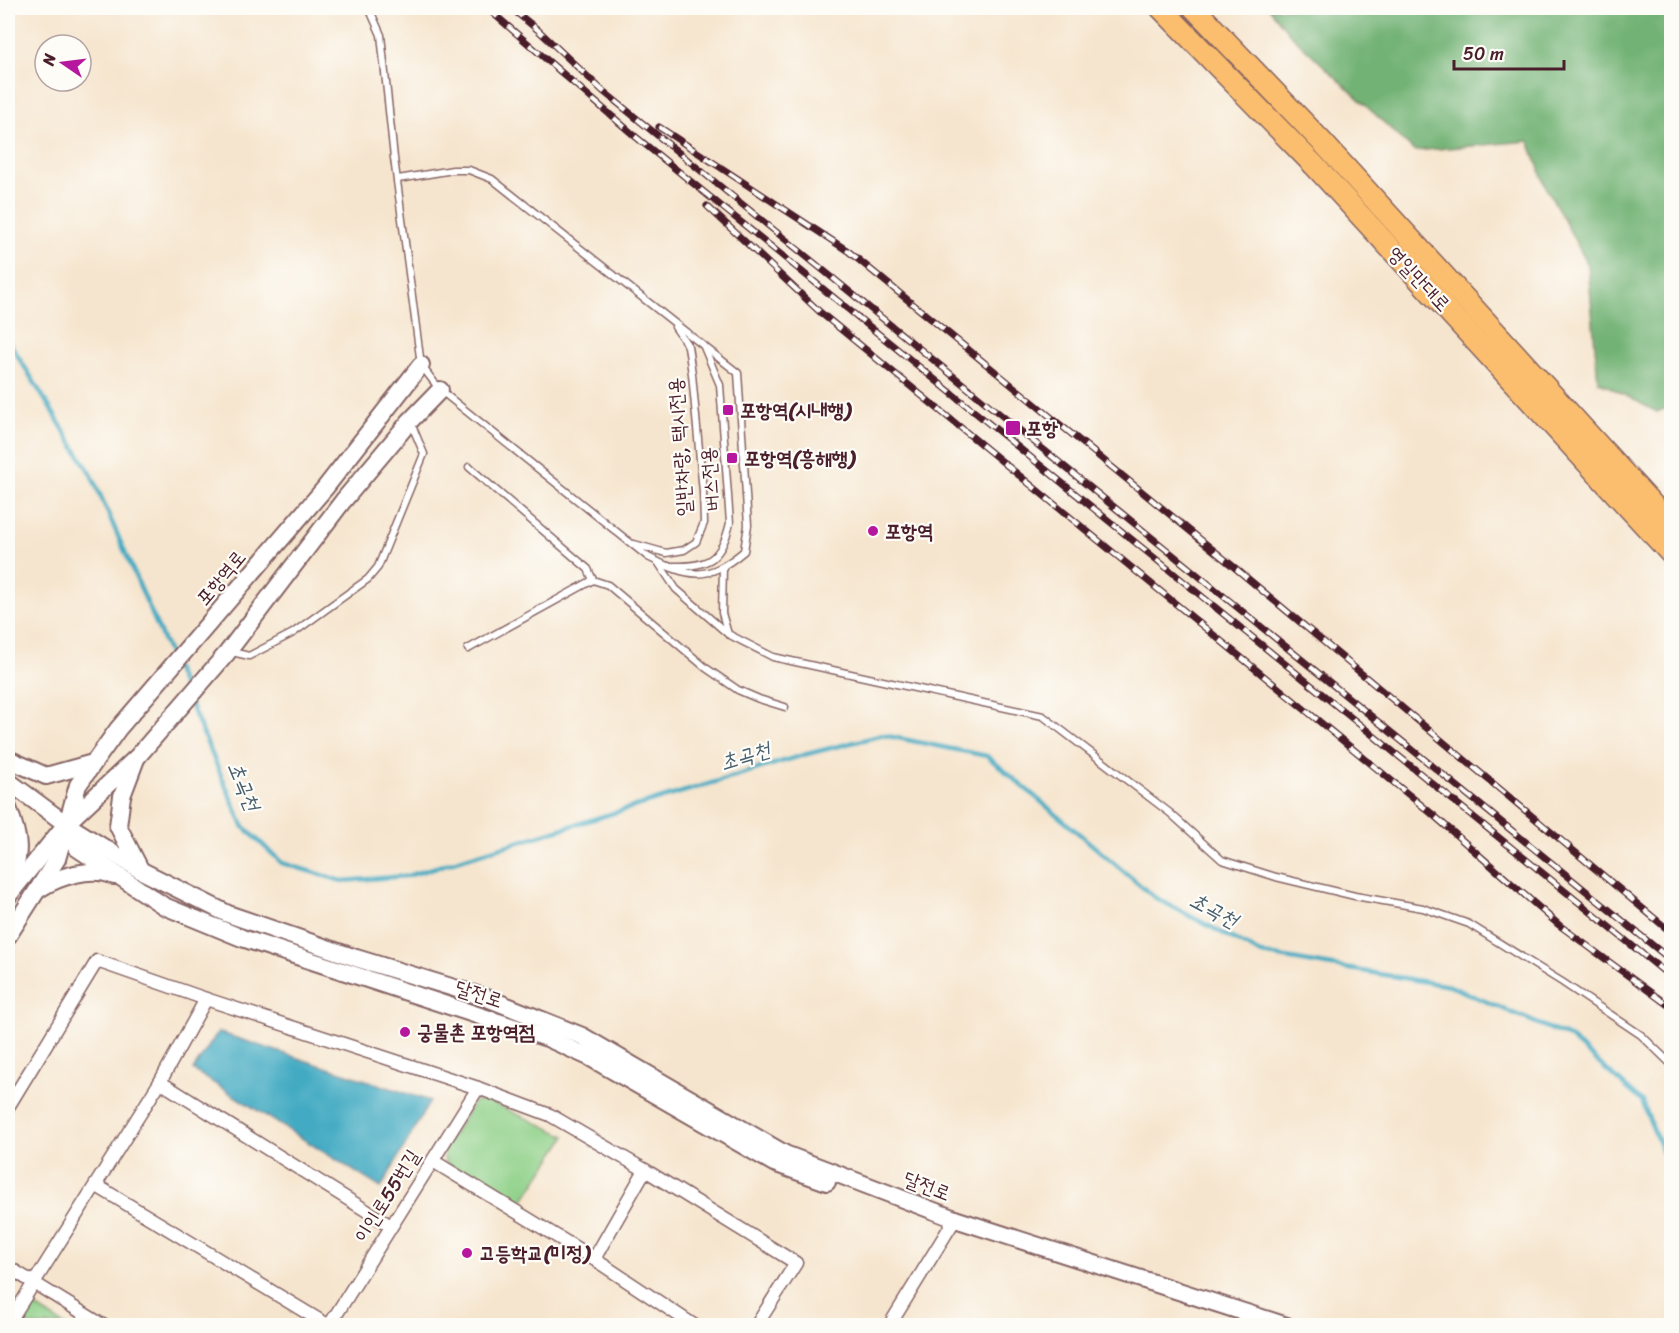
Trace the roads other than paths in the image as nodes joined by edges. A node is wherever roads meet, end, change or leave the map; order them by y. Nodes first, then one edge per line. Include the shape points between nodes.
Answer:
1 (369, 8) edge
2 (1161, 8) edge
3 (1194, 8) edge
4 (398, 179) junction
5 (671, 322) junction
6 (703, 345) junction
7 (421, 365) junction
8 (440, 390) junction
9 (410, 421) junction
10 (469, 467) dead end
11 (1671, 526) edge
12 (631, 544) junction
13 (1671, 555) edge
14 (657, 562) junction
15 (665, 566) junction
16 (723, 567) junction
17 (593, 580) junction
18 (728, 634) junction
19 (468, 650) dead end
20 (228, 652) junction
21 (785, 707) dead end
22 (138, 756) junction
23 (8, 759) edge
24 (93, 764) junction
25 (8, 781) edge
26 (8, 808) edge
27 (66, 824) junction
28 (140, 870) junction
29 (128, 882) junction
30 (36, 891) junction
31 (9, 893) edge
32 (8, 936) edge
33 (206, 999) junction
34 (1671, 1065) edge
35 (160, 1082) junction
36 (478, 1088) junction
37 (8, 1107) edge
38 (433, 1161) junction
39 (645, 1170) junction
40 (97, 1186) junction
41 (955, 1220) junction
42 (391, 1226) junction
43 (594, 1259) junction
44 (8, 1267) edge
45 (33, 1282) junction
46 (8, 1324) edge
47 (104, 1326) edge
48 (329, 1326) edge
49 (695, 1326) edge
50 (756, 1326) edge
51 (889, 1326) edge
52 (1287, 1326) edge

1 - 4 lane via 381,35
2 - 13 highway, 영일만대로 via 1314,165
3 - 11 highway, 영일만대로 via 1324,144
4 - 5 lane via 469,170 492,179
4 - 7 lane
5 - 6 lane
5 - 12 lane, 일반차량, 택시전용 via 688,346 704,523 696,542 684,550 666,553
6 - 15 lane, 버스전용 via 720,385 730,523 725,545 711,560
6 - 16 lane via 738,374 748,525 744,551
7 - 8 lane
7 - 24 street, 포항역로 via 325,488 118,729
8 - 9 street, 포항역로
8 - 12 lane
9 - 20 street, 포항역로 via 343,501
9 - 20 lane via 424,454 378,567 361,585 293,633 249,656
10 - 17 lane via 588,569
12 - 14 lane
14 - 15 lane
14 - 18 lane via 676,589
15 - 16 lane via 698,574
16 - 18 lane via 722,613
17 - 19 lane
17 - 21 lane via 608,585 738,690
18 - 34 lane via 773,657 1043,716 1170,813 1222,860 1344,894 1423,908 1469,924 1641,1035
20 - 22 street, 포항역로
22 - 27 street, 포항역로
22 - 28 street via 122,796 117,826
23 - 24 street via 46,776
24 - 27 street, 포항역로 via 78,784
25 - 27 street, 달전로
26 - 31 street via 20,853
27 - 28 street, 달전로
27 - 29 street, 달전로 via 77,848
27 - 30 street, 포항역로 via 57,859
27 - 31 street, 포항역로
28 - 41 street, 달전로 via 228,914 487,998 582,1036 785,1154
29 - 30 street via 102,871 51,881
29 - 41 street, 달전로 via 164,906 242,938 547,1038 591,1058 774,1163 931,1220
30 - 32 street, 포항역로
33 - 35 street
33 - 36 street
33 - 37 street via 97,960
35 - 40 street
35 - 42 street
36 - 38 street, 이인로55번길
36 - 39 street via 550,1115
38 - 42 street, 이인로55번길
38 - 43 street
39 - 43 street
39 - 50 street via 796,1263
40 - 45 street
40 - 48 street
41 - 51 street
41 - 52 street, 달전로
42 - 48 street, 이인로55번길
43 - 49 street
44 - 45 street
45 - 46 street
45 - 47 street

